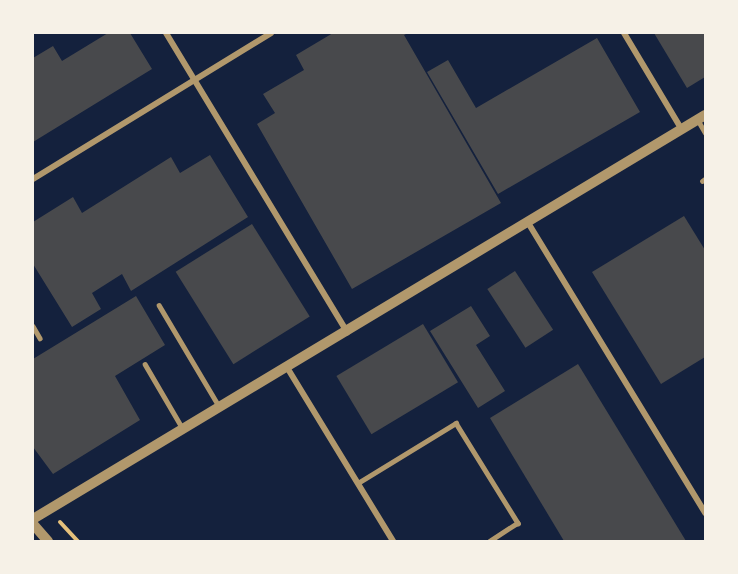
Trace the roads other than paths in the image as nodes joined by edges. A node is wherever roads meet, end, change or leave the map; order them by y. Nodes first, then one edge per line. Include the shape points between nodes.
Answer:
1 (165, 33) edge
2 (271, 33) edge
3 (624, 33) edge
4 (194, 81) junction
5 (701, 117) edge
6 (682, 130) junction
7 (705, 132) edge
8 (33, 179) edge
9 (527, 221) junction
10 (159, 305) dead end
11 (33, 326) edge
12 (347, 332) junction
13 (40, 338) dead end
14 (145, 364) dead end
15 (288, 369) junction
16 (220, 408) junction
17 (183, 429) junction
18 (358, 483) junction
19 (705, 511) edge
20 (33, 519) edge
21 (33, 524) edge
22 (48, 541) edge
23 (393, 541) edge
24 (490, 541) edge

1 - 4 street
2 - 4 street
3 - 6 street
4 - 8 street
4 - 12 street
5 - 6 street
5 - 7 lane
6 - 9 street
9 - 12 street
9 - 19 street
10 - 16 lane
11 - 13 lane
12 - 15 street
14 - 17 lane
15 - 16 street
15 - 18 street
16 - 17 street
17 - 20 street
18 - 23 street
18 - 24 lane via 456,423 518,524
21 - 22 street

